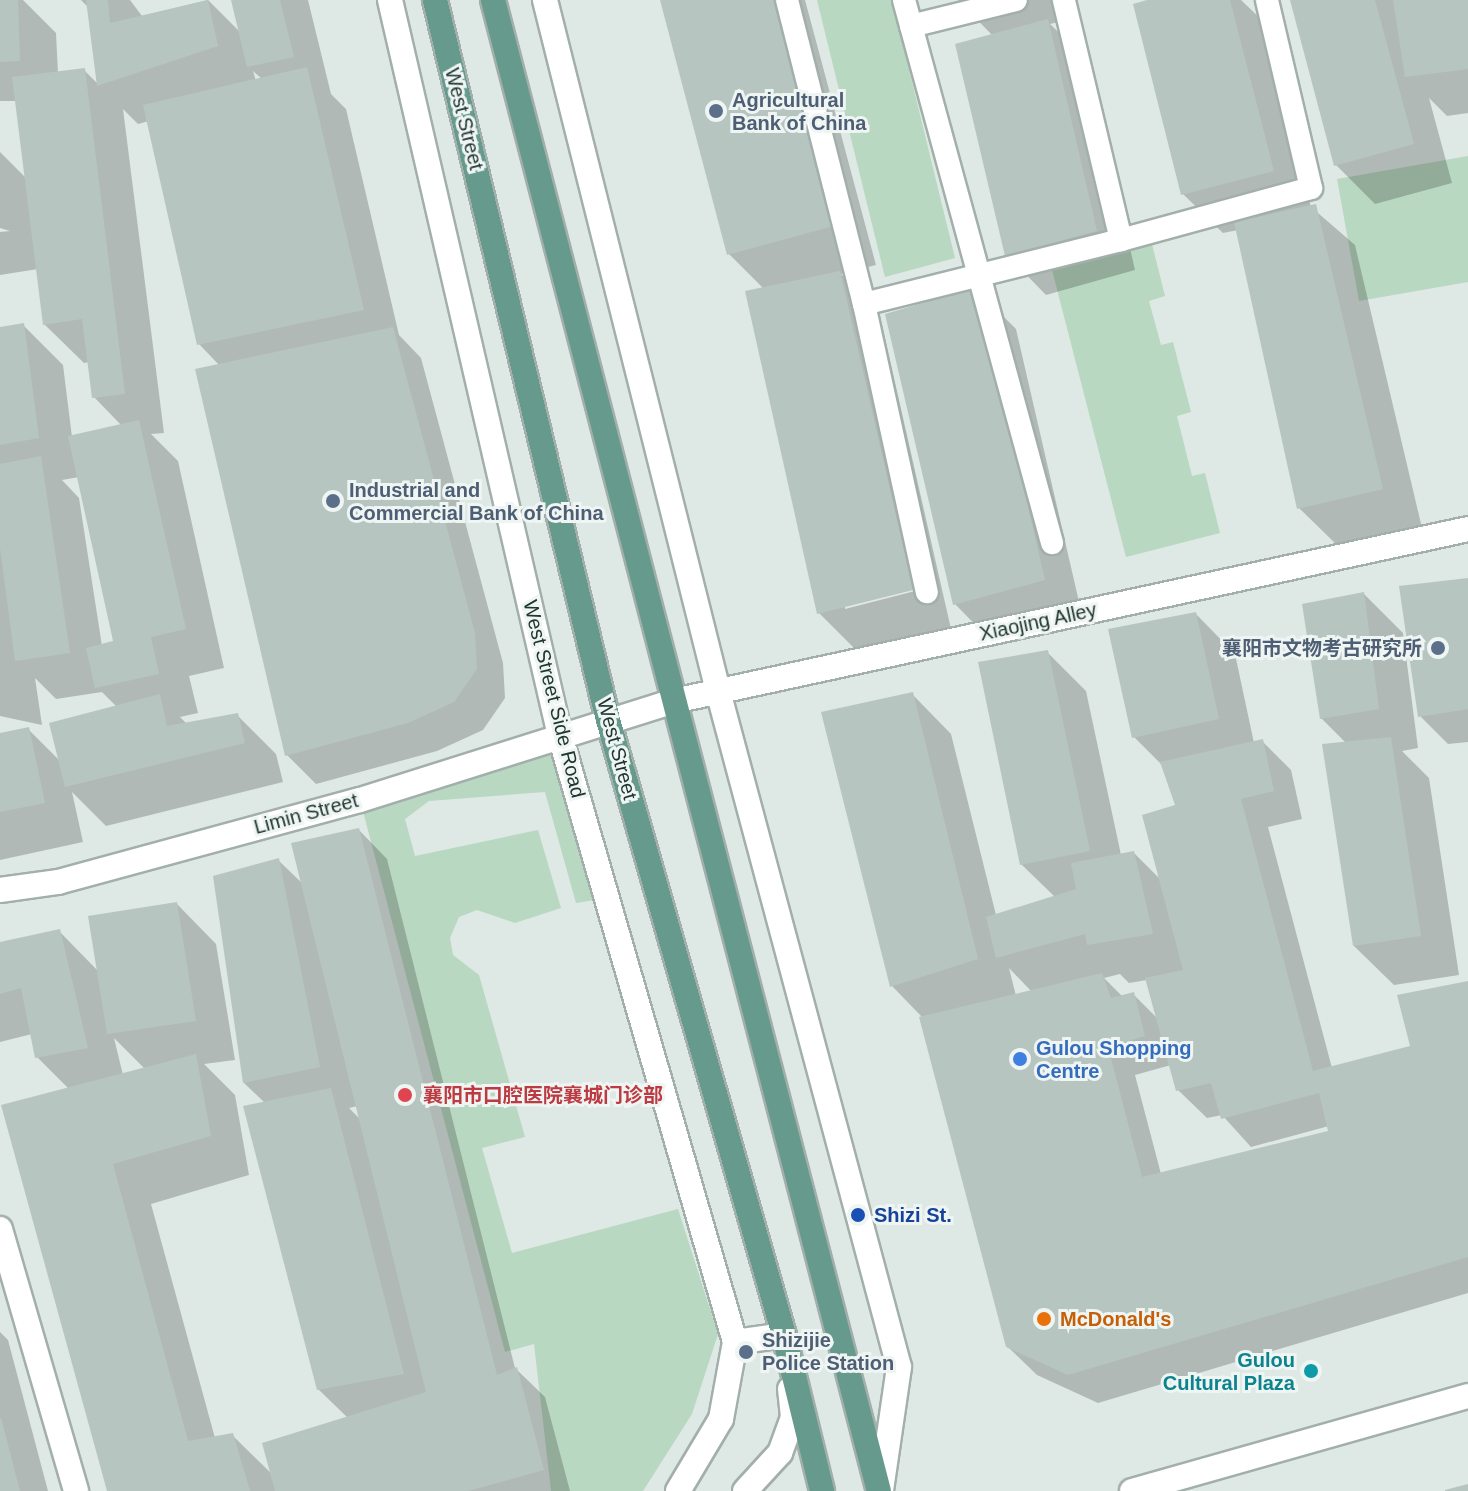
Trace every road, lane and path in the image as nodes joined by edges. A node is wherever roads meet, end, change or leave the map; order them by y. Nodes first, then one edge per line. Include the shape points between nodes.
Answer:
1 (390, 0) edge
2 (435, 0) edge
3 (493, 0) edge
4 (545, 0) edge
5 (787, 0) edge
6 (904, 0) edge
7 (1016, 0) edge
8 (1064, 0) edge
9 (1267, 0) edge
10 (911, 26) junction
11 (1121, 240) junction
12 (979, 276) junction
13 (864, 304) junction
14 (1468, 529) edge
15 (1052, 543) dead end
16 (927, 592) dead end
17 (718, 691) junction
18 (674, 701) junction
19 (608, 720) junction
20 (560, 736) junction
21 (0, 890) edge
22 (0, 1229) edge
23 (784, 1335) junction
24 (735, 1342) junction
25 (1468, 1396) edge
26 (76, 1491) edge
27 (678, 1491) edge
28 (745, 1491) edge
29 (822, 1491) edge
30 (880, 1491) edge
31 (1132, 1491) edge

1 - 20 street, West Street Side Road
2 - 19 main road, West Street
3 - 18 main road
4 - 17 street
5 - 13 lane
6 - 10 lane
7 - 10 lane
8 - 11 lane
9 - 11 lane via 1311,188
10 - 12 lane
11 - 12 lane
12 - 13 lane
12 - 15 lane
13 - 16 lane
14 - 17 street, Xiaojing Alley
17 - 18 street, Xiaojing Alley
17 - 30 street via 899,1367
18 - 19 street, Xiaojing Alley
18 - 30 main road
19 - 20 street, Limin Street
19 - 23 main road, West Street
20 - 21 street, Limin Street via 360,800 58,882
20 - 24 street, West Street Side Road
22 - 26 street
23 - 24 street
23 - 28 street via 793,1417 780,1453
23 - 29 main road, West Street
24 - 27 street via 721,1419
25 - 31 street

